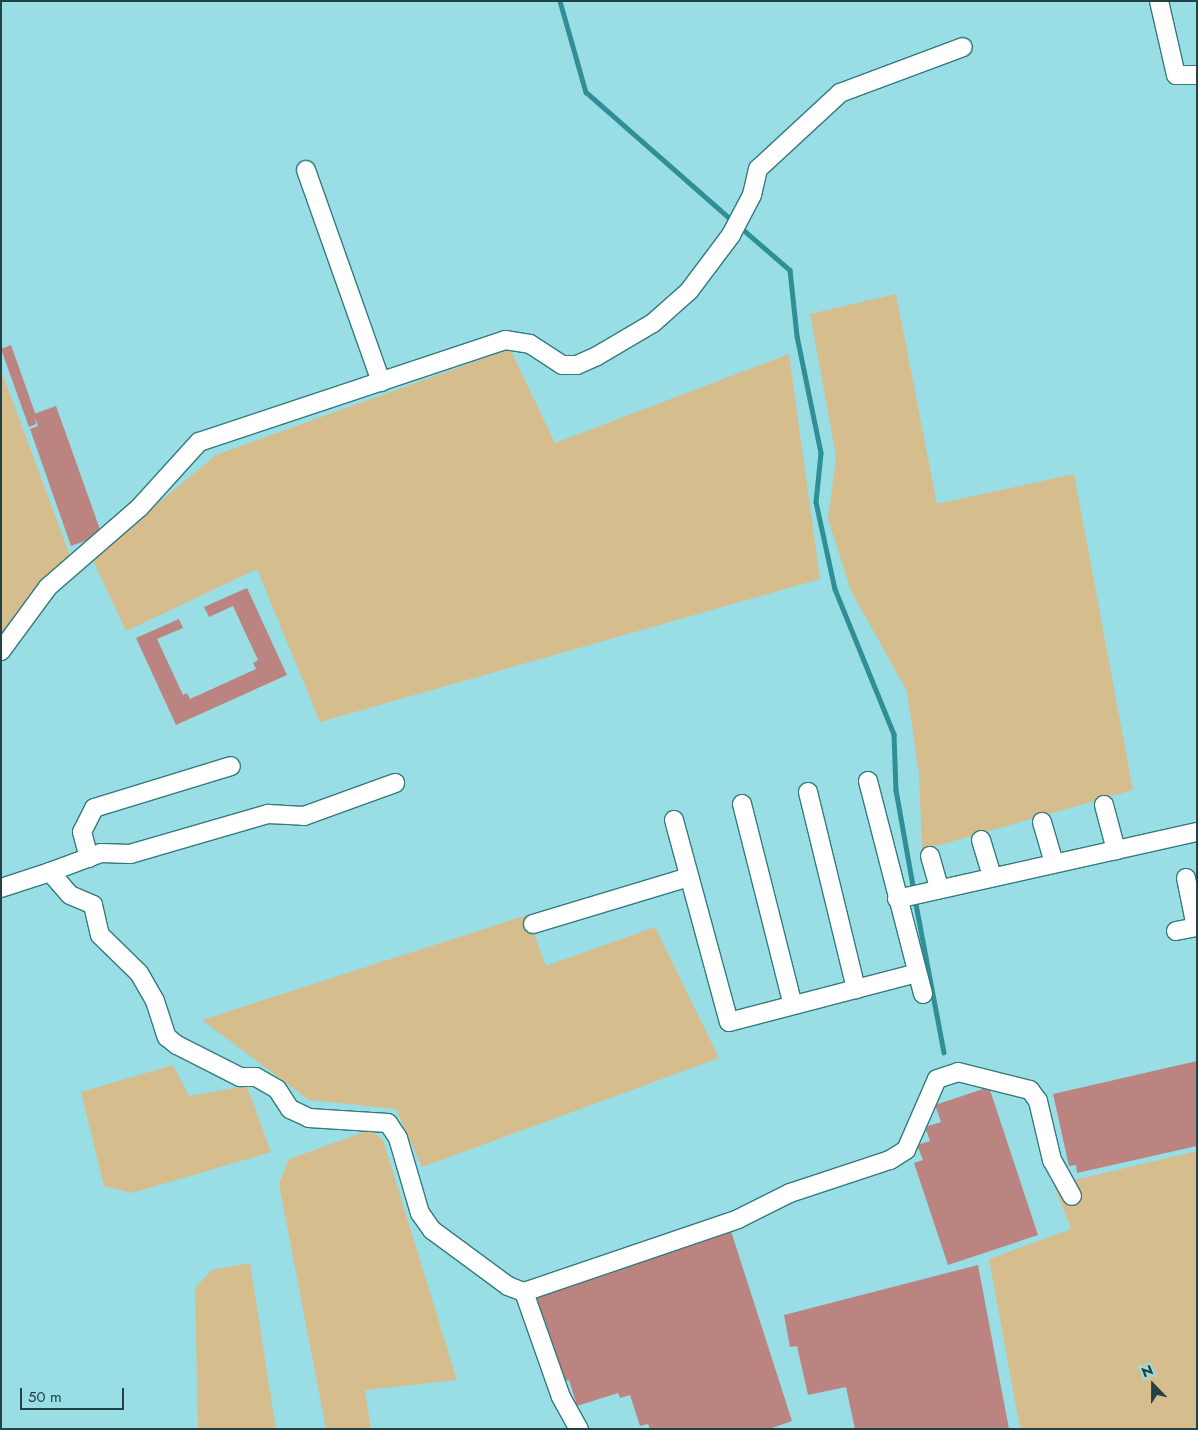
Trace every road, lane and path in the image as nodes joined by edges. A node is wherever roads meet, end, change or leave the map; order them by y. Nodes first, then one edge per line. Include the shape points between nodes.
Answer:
1 (1159, 1) edge
2 (963, 47) dead end
3 (1197, 75) edge
4 (306, 170) dead end
5 (381, 382) junction
6 (1, 651) edge
7 (231, 766) dead end
8 (868, 781) dead end
9 (395, 783) dead end
10 (808, 792) dead end
11 (742, 804) dead end
12 (1104, 805) dead end
13 (674, 820) dead end
14 (1042, 822) dead end
15 (1197, 832) edge
16 (981, 840) dead end
17 (1116, 850) junction
18 (930, 856) dead end
19 (89, 858) junction
20 (1054, 863) junction
21 (50, 872) junction
22 (690, 877) junction
23 (992, 877) junction
24 (1186, 878) dead end
25 (1, 888) edge
26 (939, 888) junction
27 (897, 899) junction
28 (533, 924) dead end
29 (1196, 927) edge
30 (1176, 931) dead end
31 (917, 973) junction
32 (856, 989) junction
33 (923, 994) dead end
34 (793, 1006) junction
35 (1072, 1196) dead end
36 (524, 1292) junction
37 (579, 1429) edge

1 - 3 street via 1176,75
2 - 5 street via 840,93 758,169 752,195 731,235 690,290 652,323 597,356 577,365 562,365 530,344 505,340
4 - 5 street
5 - 6 street via 199,442 140,506 48,587
7 - 19 street via 94,808 82,832
8 - 27 street
9 - 19 street via 304,816 268,814 130,854 101,853
10 - 32 street
11 - 34 street
12 - 17 street
13 - 22 street
14 - 20 street
15 - 17 street
16 - 23 street
17 - 20 street
18 - 26 street
19 - 21 street
20 - 23 street
21 - 25 street
21 - 36 street via 70,896 93,905 105,943 149,987 167,1037 240,1077 256,1077 277,1089 290,1109 310,1118 388,1123 398,1138 420,1213 432,1230 508,1286
22 - 28 street
22 - 34 street via 729,1022
23 - 26 street
24 - 29 street
26 - 27 street
27 - 31 street
29 - 30 street
31 - 32 street
31 - 33 street
32 - 34 street
35 - 36 street via 1052,1160 1038,1102 1030,1090 958,1072 937,1079 906,1150 890,1160 790,1193 738,1219
36 - 37 street via 561,1397

